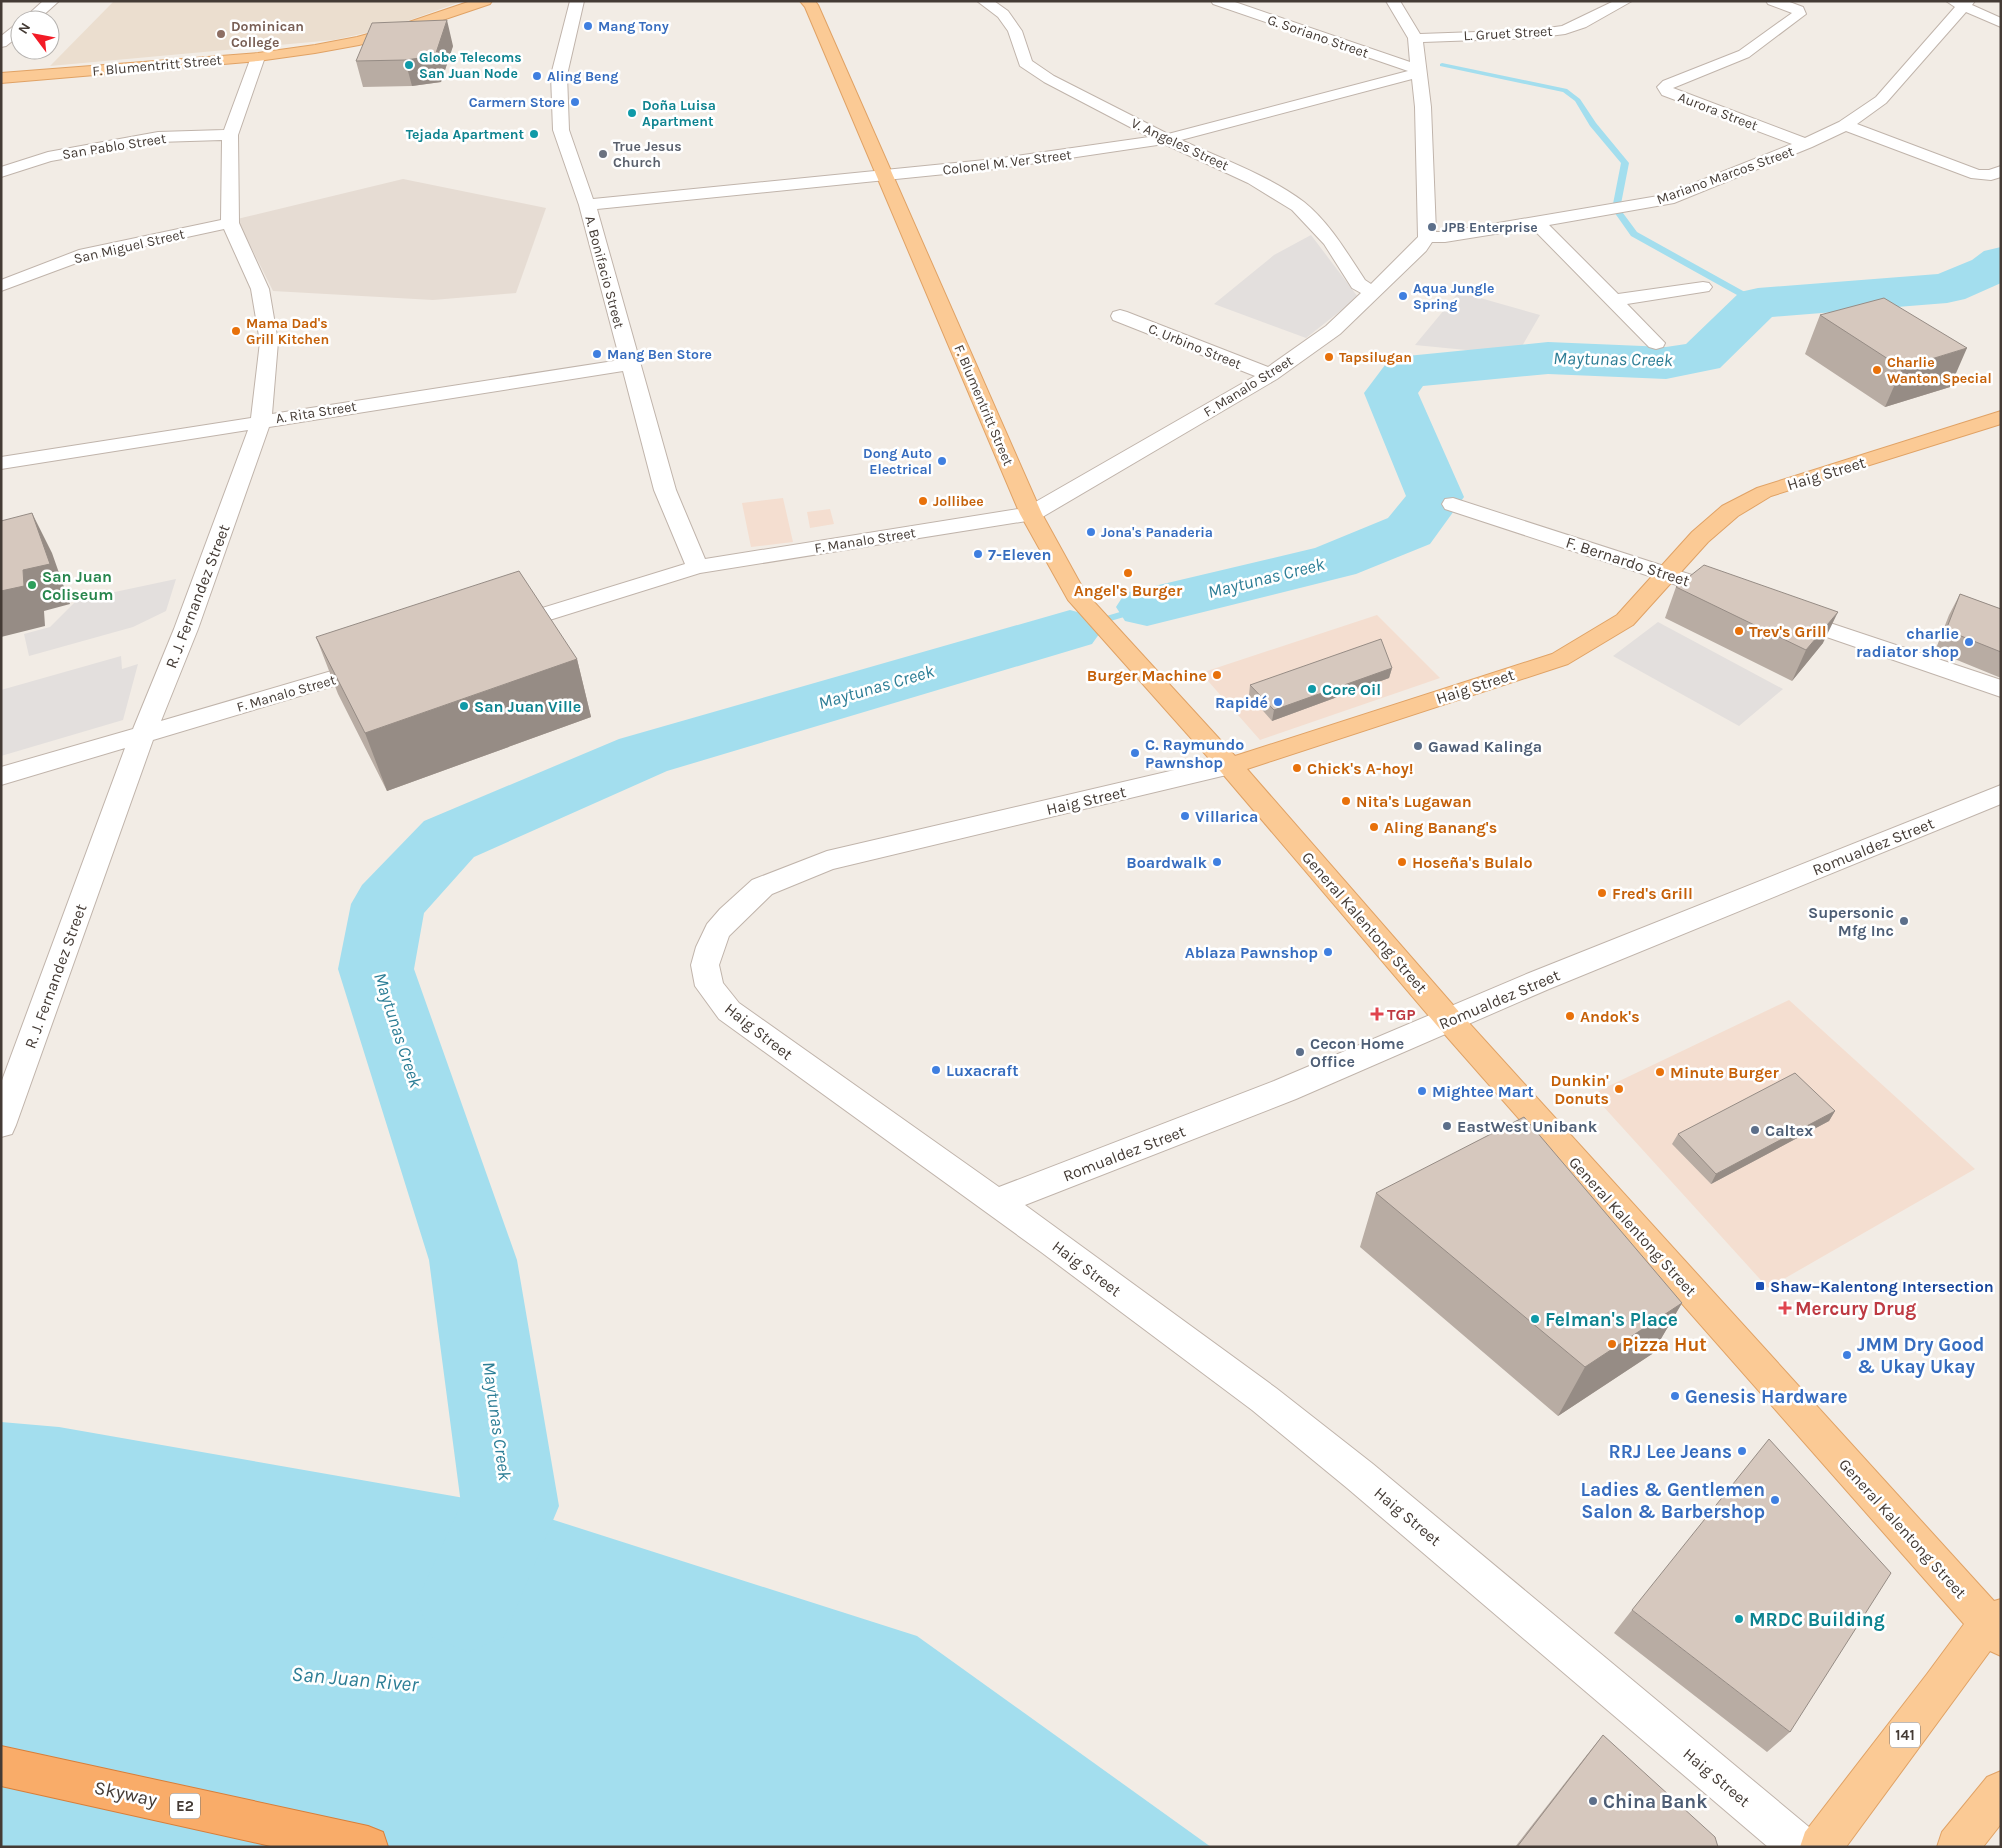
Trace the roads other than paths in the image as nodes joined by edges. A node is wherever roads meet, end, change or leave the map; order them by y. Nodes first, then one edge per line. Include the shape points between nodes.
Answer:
1 (52, 1) edge
2 (485, 1) edge
3 (577, 1) edge
4 (807, 1) edge
5 (984, 1) edge
6 (1218, 1) edge
7 (1392, 1) edge
8 (1626, 1) edge
9 (1773, 1) edge
10 (1961, 3) edge
11 (41, 10) edge
12 (2001, 23) edge
13 (1415, 38) junction
14 (258, 57) junction
15 (1419, 72) junction
16 (1, 78) edge
17 (1844, 125) junction
18 (230, 135) junction
19 (1166, 140) junction
20 (1806, 144) junction
21 (2001, 171) edge
22 (1, 172) edge
23 (885, 176) junction
24 (587, 205) junction
25 (1536, 222) junction
26 (230, 223) junction
27 (1427, 237) junction
28 (1, 286) edge
29 (1703, 287) dead end
30 (1374, 291) junction
31 (1615, 300) junction
32 (1120, 316) dead end
33 (1656, 344) dead end
34 (630, 364) junction
35 (1270, 376) junction
36 (2001, 417) edge
37 (261, 421) junction
38 (1, 463) edge
39 (1453, 504) dead end
40 (1031, 514) junction
41 (698, 567) junction
42 (1669, 573) junction
43 (1739, 598) edge
44 (1774, 610) edge
45 (489, 631) edge
46 (385, 664) edge
47 (2001, 689) edge
48 (143, 734) junction
49 (1230, 766) junction
50 (1, 776) edge
51 (2001, 794) edge
52 (1450, 1021) junction
53 (1, 1125) edge
54 (996, 1202) junction
55 (1997, 1626) edge
56 (1, 1766) edge
57 (2001, 1791) edge
58 (368, 1847) edge
59 (1800, 1847) edge
60 (1820, 1847) edge
61 (1957, 1847) edge

1 - 11 street
2 - 14 main road, F. Blumentritt Street via 358,41
3 - 24 street, A. Bonifacio Street via 559,84 562,130
4 - 23 main road, F. Blumentritt Street
5 - 19 street, V. Angeles Street via 1003,14 1015,31 1026,63 1049,79
6 - 15 street, G. Soriano Street
7 - 13 street
8 - 13 street, L. Gruet Street via 1565,30
9 - 20 street, Aurora Street via 1792,6 1799,14 1744,54 1665,88 1667,92
10 - 12 street
10 - 17 street, Mariano Marcos Street via 1881,100
13 - 15 street
14 - 16 main road, F. Blumentritt Street
14 - 18 street, R. J. Fernandez Street
15 - 19 street, Colonel M. Ver Street
15 - 27 street
17 - 20 street, Mariano Marcos Street
17 - 21 street via 1977,175
18 - 22 street, San Pablo Street via 158,137 48,157
18 - 26 street, R. J. Fernandez Street
19 - 23 street, Colonel M. Ver Street
19 - 30 street, V. Angeles Street via 1254,179 1298,206 1331,242 1358,284
20 - 25 street, Mariano Marcos Street via 1668,199
23 - 24 street, Colonel M. Ver Street
23 - 40 main road, F. Blumentritt Street
24 - 34 street, A. Bonifacio Street
25 - 27 street, Mariano Marcos Street
25 - 31 street
26 - 28 street, San Miguel Street via 85,254
26 - 37 street, R. J. Fernandez Street via 260,288 269,342
27 - 30 street, F. Manalo Street via 1420,248
29 - 31 street
30 - 35 street, F. Manalo Street via 1333,330
31 - 33 street
32 - 35 street, C. Urbino Street
34 - 37 street, A. Rita Street
34 - 41 street, A. Bonifacio Street via 665,490
35 - 40 street, F. Manalo Street
36 - 42 main road, Haig Street via 1764,492 1730,511 1700,537
37 - 38 street, A. Rita Street
37 - 48 street, R. J. Fernandez Street via 186,629
39 - 42 street, F. Bernardo Street
40 - 41 street, F. Manalo Street
40 - 49 main road, F. Blumentritt Street via 1076,595
41 - 45 street, F. Manalo Street
42 - 43 street, F. Bernardo Street
42 - 49 main road, Haig Street via 1625,620 1560,658
44 - 47 street
46 - 48 street, F. Manalo Street
48 - 50 street, F. Manalo Street
48 - 53 street, R. J. Fernandez Street
49 - 52 main road, General Kalentong Street
49 - 54 street, Haig Street via 828,861 762,887 716,931 705,965 709,986 729,1011
51 - 52 street, Romualdez Street via 1539,981
52 - 54 street, Romualdez Street via 1285,1090
52 - 55 main road, General Kalentong Street
54 - 59 street, Haig Street via 1264,1399 1360,1476
55 - 60 main road, 141 via 1941,1688
56 - 58 highway, Skyway / E2
57 - 61 main road

